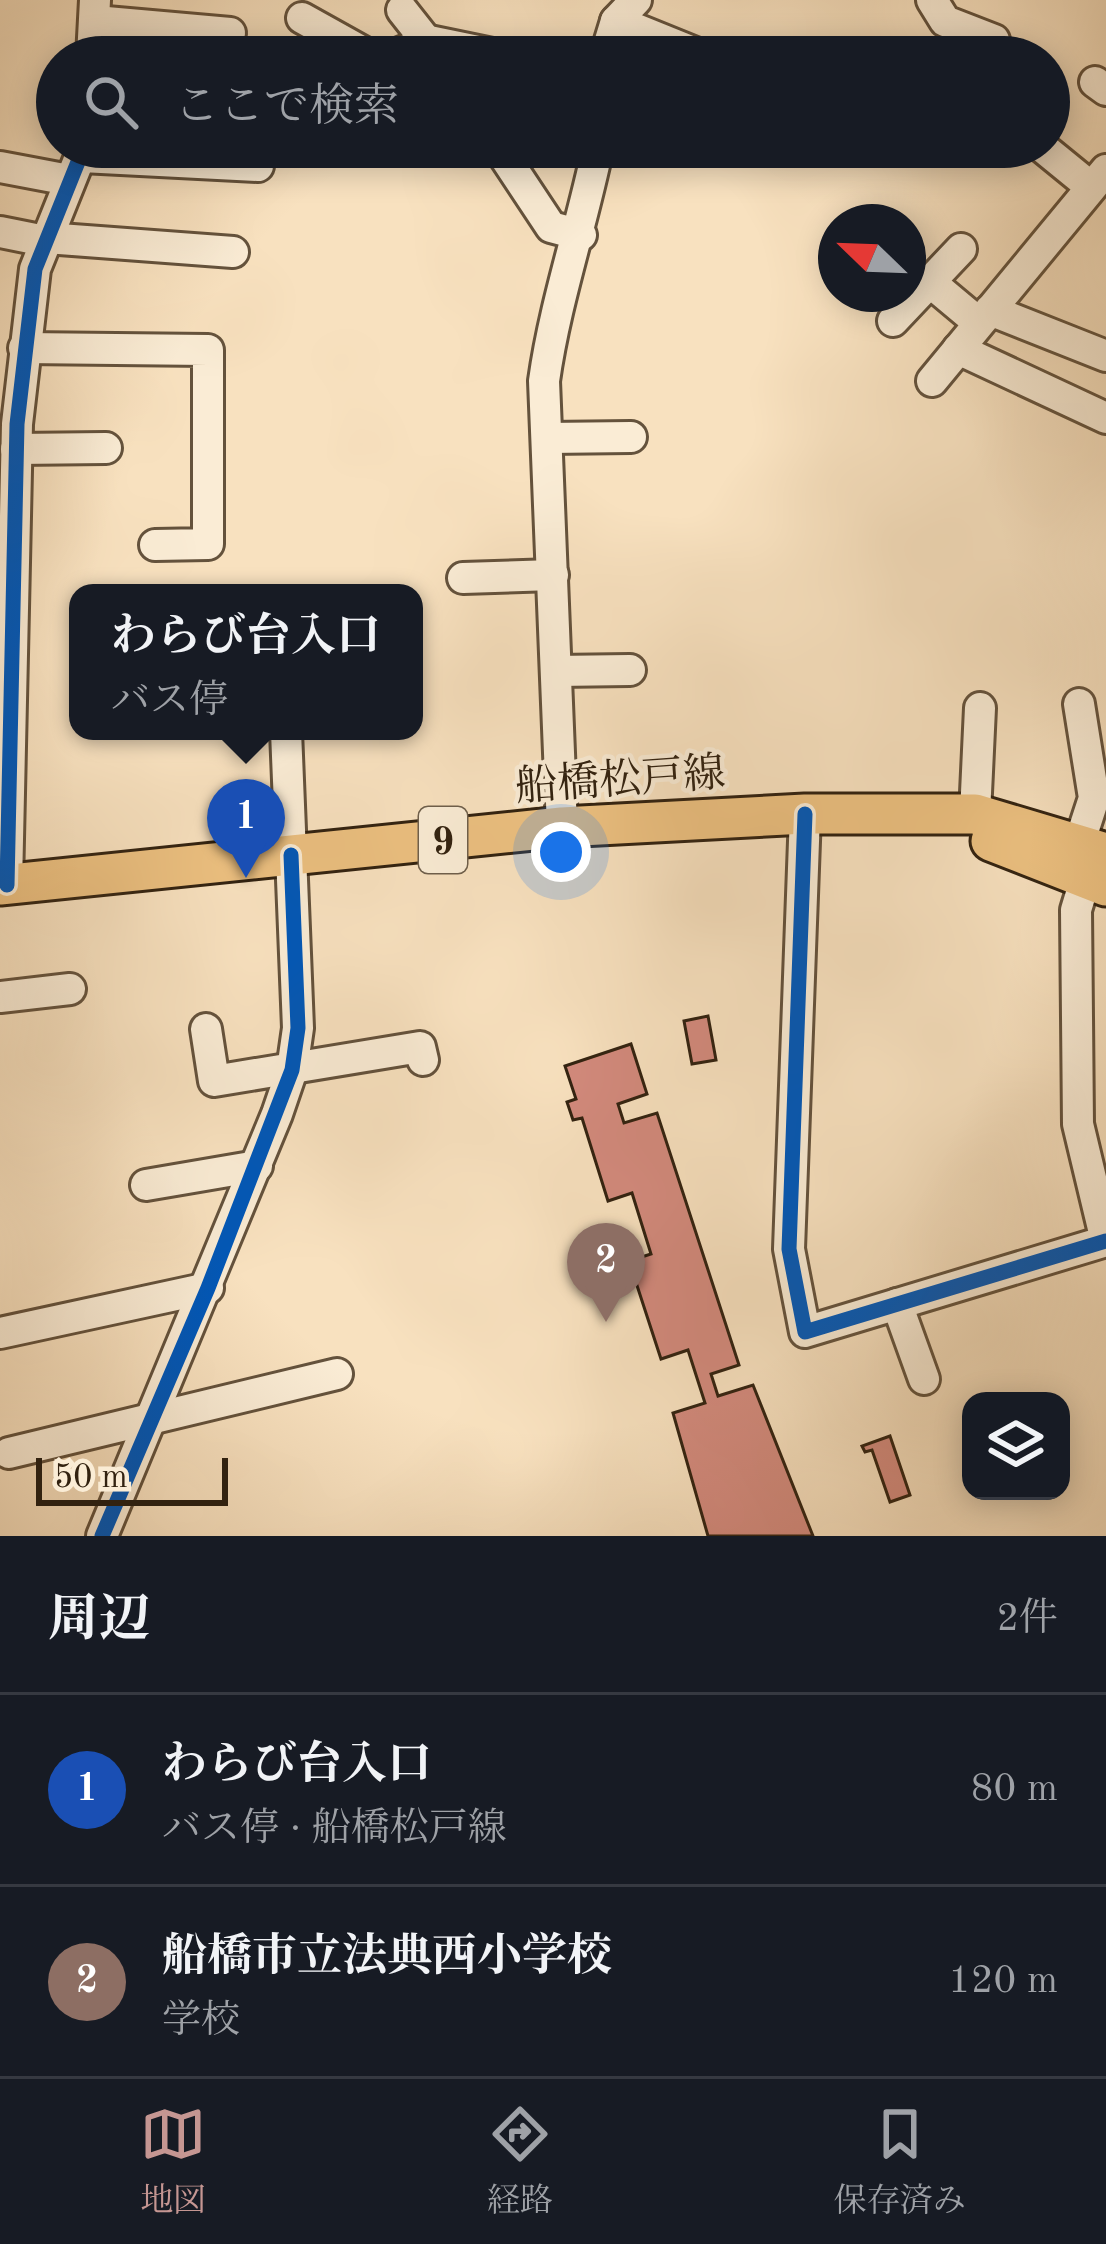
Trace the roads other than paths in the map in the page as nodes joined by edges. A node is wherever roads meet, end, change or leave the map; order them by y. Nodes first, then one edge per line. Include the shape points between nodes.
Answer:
1 (932, 0) edge
2 (95, 10) edge
3 (402, 10) dead end
4 (626, 10) edge
5 (302, 18) dead end
6 (200, 36) edge
7 (334, 36) edge
8 (423, 36) edge
9 (669, 36) edge
10 (984, 36) edge
11 (1070, 162) edge
12 (36, 164) edge
13 (0, 167) edge
14 (75, 168) edge
15 (512, 168) edge
16 (594, 168) edge
17 (1099, 178) edge
18 (0, 232) edge
19 (580, 235) junction
20 (45, 240) junction
21 (962, 249) dead end
22 (233, 252) dead end
23 (930, 282) junction
24 (984, 316) junction
25 (893, 321) dead end
26 (16, 340) edge
27 (958, 349) junction
28 (1106, 356) edge
29 (932, 381) dead end
30 (1106, 418) edge
31 (11, 432) edge
32 (632, 437) dead end
33 (548, 438) junction
34 (106, 448) dead end
35 (155, 545) dead end
36 (553, 575) junction
37 (463, 578) dead end
38 (630, 670) dead end
39 (556, 671) junction
40 (1078, 704) dead end
41 (980, 708) dead end
42 (286, 740) edge
43 (888, 813) junction
44 (805, 814) junction
45 (976, 814) junction
46 (562, 827) junction
47 (291, 855) junction
48 (1094, 865) edge
49 (4, 885) edge
50 (70, 989) dead end
51 (0, 997) edge
52 (206, 1029) dead end
53 (423, 1060) dead end
54 (292, 1070) junction
55 (257, 1166) junction
56 (146, 1185) dead end
57 (1100, 1185) edge
58 (1106, 1241) edge
59 (208, 1288) junction
60 (897, 1304) junction
61 (0, 1333) edge
62 (338, 1374) dead end
63 (924, 1379) dead end
64 (153, 1419) junction
65 (8, 1453) dead end
66 (102, 1536) edge

1 - 10 street via 946,21
2 - 6 street
3 - 8 street
4 - 9 street
5 - 7 street
11 - 17 street
12 - 13 street
14 - 20 street
15 - 19 street via 551,227
16 - 19 street
17 - 24 street
18 - 20 street
19 - 33 street via 551,332
20 - 22 street
20 - 26 street
21 - 23 street
23 - 24 street
23 - 25 street
24 - 27 street
24 - 28 street
26 - 31 street
26 - 35 street via 208,350 208,544
27 - 29 street
27 - 30 street
31 - 34 street
31 - 49 street
32 - 33 street
33 - 36 street
36 - 37 street
36 - 39 street
38 - 39 street
39 - 46 street
40 - 48 street via 1094,798
41 - 45 street
42 - 47 street
43 - 44 main road, 船橋松戸線 / 9
43 - 45 main road, 船橋松戸線 / 9
43 - 48 main road, 船橋松戸線 / 9
44 - 46 main road, 船橋松戸線 / 9
44 - 60 street via 789,1250 805,1332
45 - 48 main road, 船橋松戸線 / 9
46 - 47 main road, 船橋松戸線 / 9
47 - 49 main road, 船橋松戸線 / 9
47 - 54 street via 298,1028
48 - 57 street via 1076,910 1078,1124
50 - 51 street
52 - 54 street via 214,1081
53 - 54 street via 420,1047
54 - 55 street
55 - 56 street
55 - 59 street
57 - 58 street
58 - 60 street
59 - 61 street
59 - 64 street
60 - 63 street
62 - 64 street
64 - 65 street
64 - 66 street

